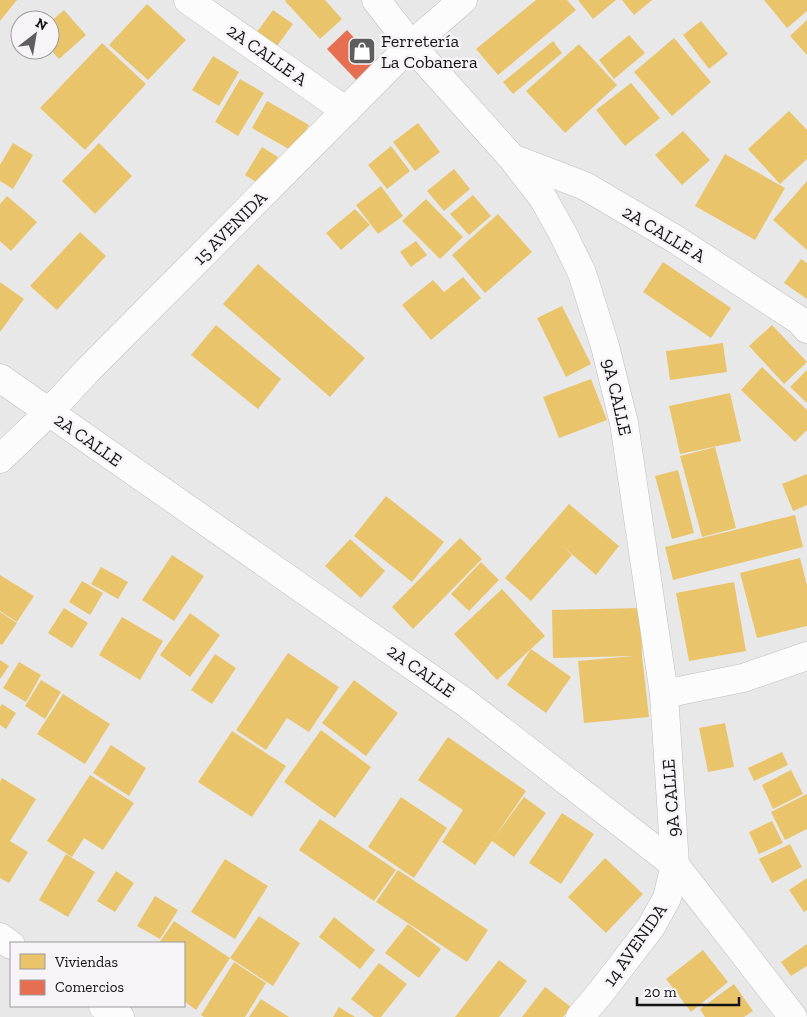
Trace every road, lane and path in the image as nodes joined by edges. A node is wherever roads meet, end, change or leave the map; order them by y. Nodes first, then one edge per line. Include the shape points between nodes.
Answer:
1 (188, 0) edge
2 (376, 0) edge
3 (463, 0) edge
4 (411, 45) junction
5 (346, 111) junction
6 (512, 158) junction
7 (807, 329) edge
8 (0, 378) edge
9 (49, 412) junction
10 (0, 459) edge
11 (807, 656) edge
12 (664, 694) junction
13 (675, 865) junction
14 (105, 1007) edge
15 (120, 1017) edge
16 (580, 1017) edge
17 (793, 1017) edge

1 - 5 street, 2A CALLE A
2 - 4 street, 9A CALLE
3 - 4 street, 15 AVENIDA
4 - 5 street, 15 AVENIDA
4 - 6 street, 9A CALLE
5 - 9 street, 15 AVENIDA
6 - 7 street, 2A CALLE A via 593,191 675,239 799,320
6 - 12 street, 9A CALLE via 543,198 562,232 582,273 605,346 624,423
8 - 9 street, 2A CALLE
9 - 10 street, 15 AVENIDA
9 - 13 street, 2A CALLE via 466,703
11 - 12 street via 743,678
12 - 13 street, 9A CALLE
13 - 16 street, 14 AVENIDA via 667,898 651,927
13 - 17 street, 2A CALLE
14 - 15 street

